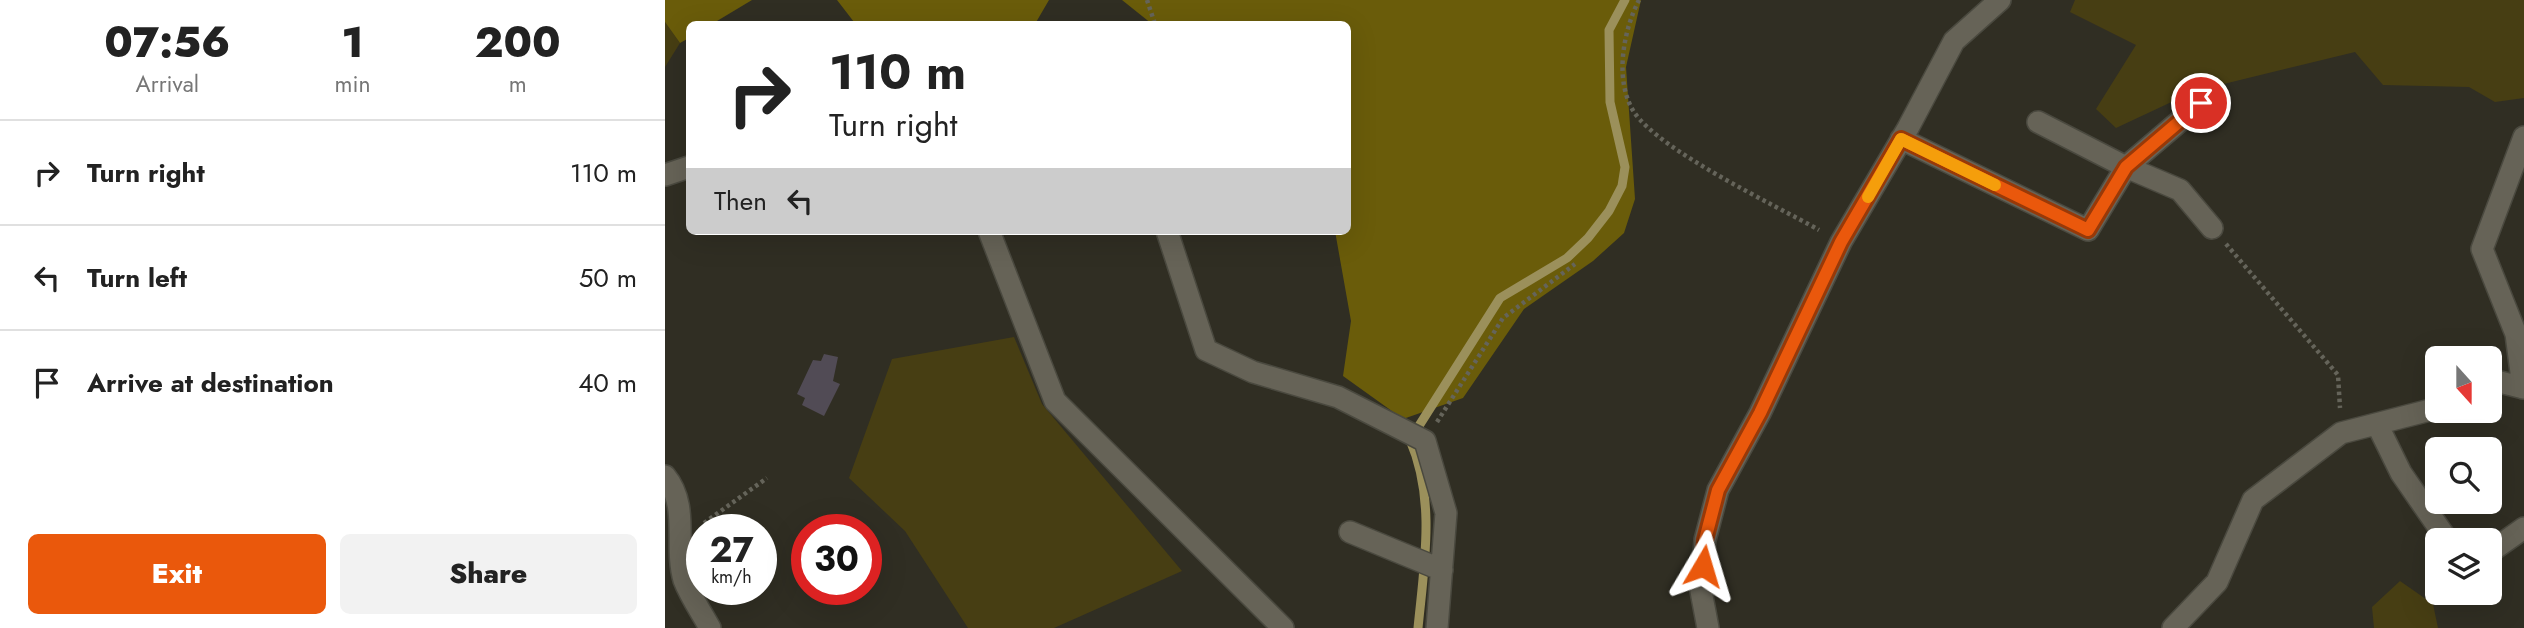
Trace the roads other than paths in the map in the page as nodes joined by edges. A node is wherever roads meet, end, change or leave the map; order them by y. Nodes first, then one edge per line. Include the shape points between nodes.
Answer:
1 (2000, 0) edge
2 (2201, 103) dead end
3 (2038, 122) dead end
4 (2524, 137) edge
5 (1901, 139) junction
6 (2126, 167) junction
7 (686, 168) edge
8 (665, 175) edge
9 (2212, 228) road end
10 (991, 235) edge
11 (1168, 235) edge
12 (2503, 383) edge
13 (2524, 388) edge
14 (2425, 411) edge
15 (2377, 424) junction
16 (665, 476) edge
17 (2439, 528) edge
18 (2524, 528) edge
19 (1350, 532) dead end
20 (2502, 544) edge
21 (1442, 570) junction
22 (710, 628) edge
23 (1283, 628) edge
24 (1437, 628) edge
25 (1708, 628) edge
26 (2173, 628) edge

1 - 5 street via 1954,41
2 - 6 street
3 - 6 street
4 - 13 street via 2482,249 2516,334
5 - 6 street via 2088,230
5 - 25 street via 1841,242 1718,490 1705,540 1701,592
6 - 9 street via 2179,190
7 - 8 street
10 - 23 street via 1055,401
11 - 21 street via 1206,350 1253,372 1338,397 1425,441 1446,513
12 - 13 street
14 - 15 street
15 - 17 street via 2401,473
15 - 26 street via 2341,433 2253,500 2217,582
16 - 22 street via 672,484 681,519 685,580
18 - 20 street
19 - 21 street
21 - 24 street

